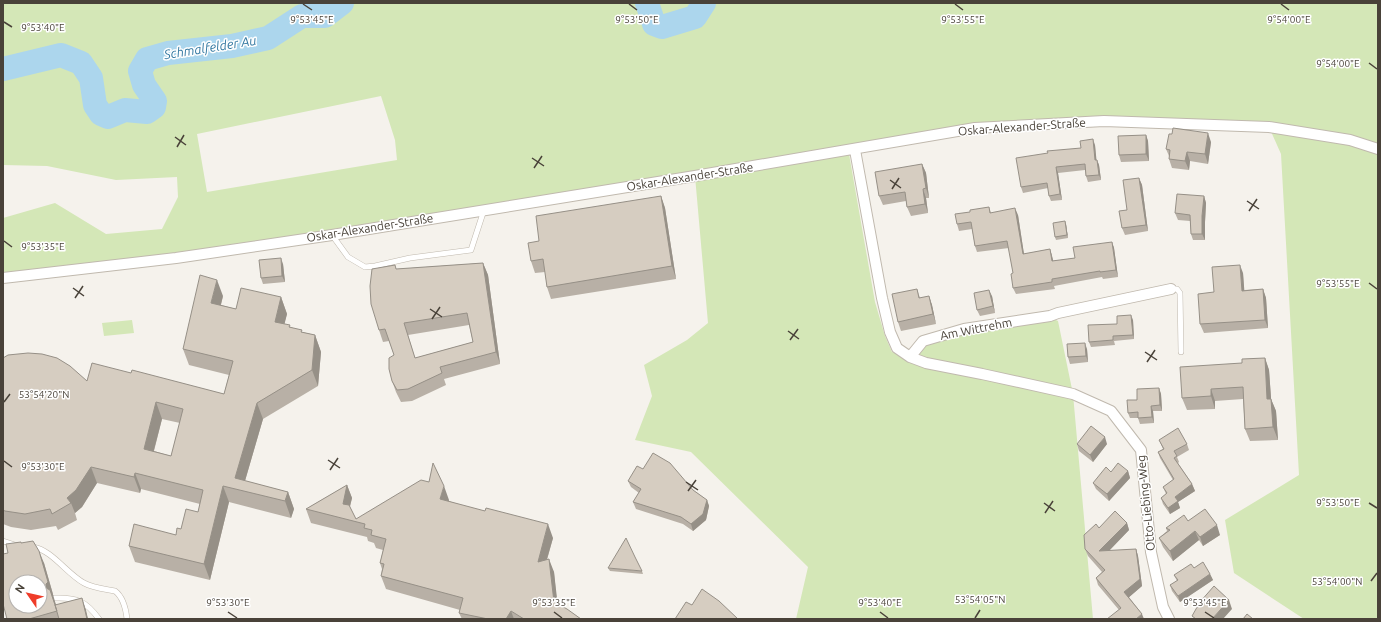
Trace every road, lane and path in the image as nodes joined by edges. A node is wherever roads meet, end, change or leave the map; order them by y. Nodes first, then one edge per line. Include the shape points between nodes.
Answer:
1 (1378, 149) edge
2 (855, 150) junction
3 (484, 210) junction
4 (332, 235) junction
5 (3, 278) edge
6 (1171, 289) joint
7 (1181, 352) dead end
8 (910, 357) junction
9 (3, 540) edge
10 (54, 598) edge
11 (126, 612) junction
12 (100, 619) edge
13 (123, 619) edge
14 (127, 619) edge
15 (1169, 619) edge

1 - 2 street, Oskar-Alexander-Straße via 1350,140 1269,127 1104,121 975,128
2 - 3 street, Oskar-Alexander-Straße
2 - 8 street via 890,332 897,348
3 - 4 street, Oskar-Alexander-Straße
3 - 4 lane via 470,250 410,258 375,266 365,267 348,257
4 - 5 street, Oskar-Alexander-Straße via 176,258
6 - 7 lane via 1177,289 1180,293
6 - 8 street, Am Wittrehm via 1050,316 964,329 923,340
8 - 15 street, Otto-Liebing-Weg via 926,363 1073,394 1112,411 1141,450 1151,552 1163,607
9 - 11 lane via 48,553 85,584 115,591 119,594
10 - 12 lane via 69,597 79,601
11 - 13 lane
11 - 14 lane

